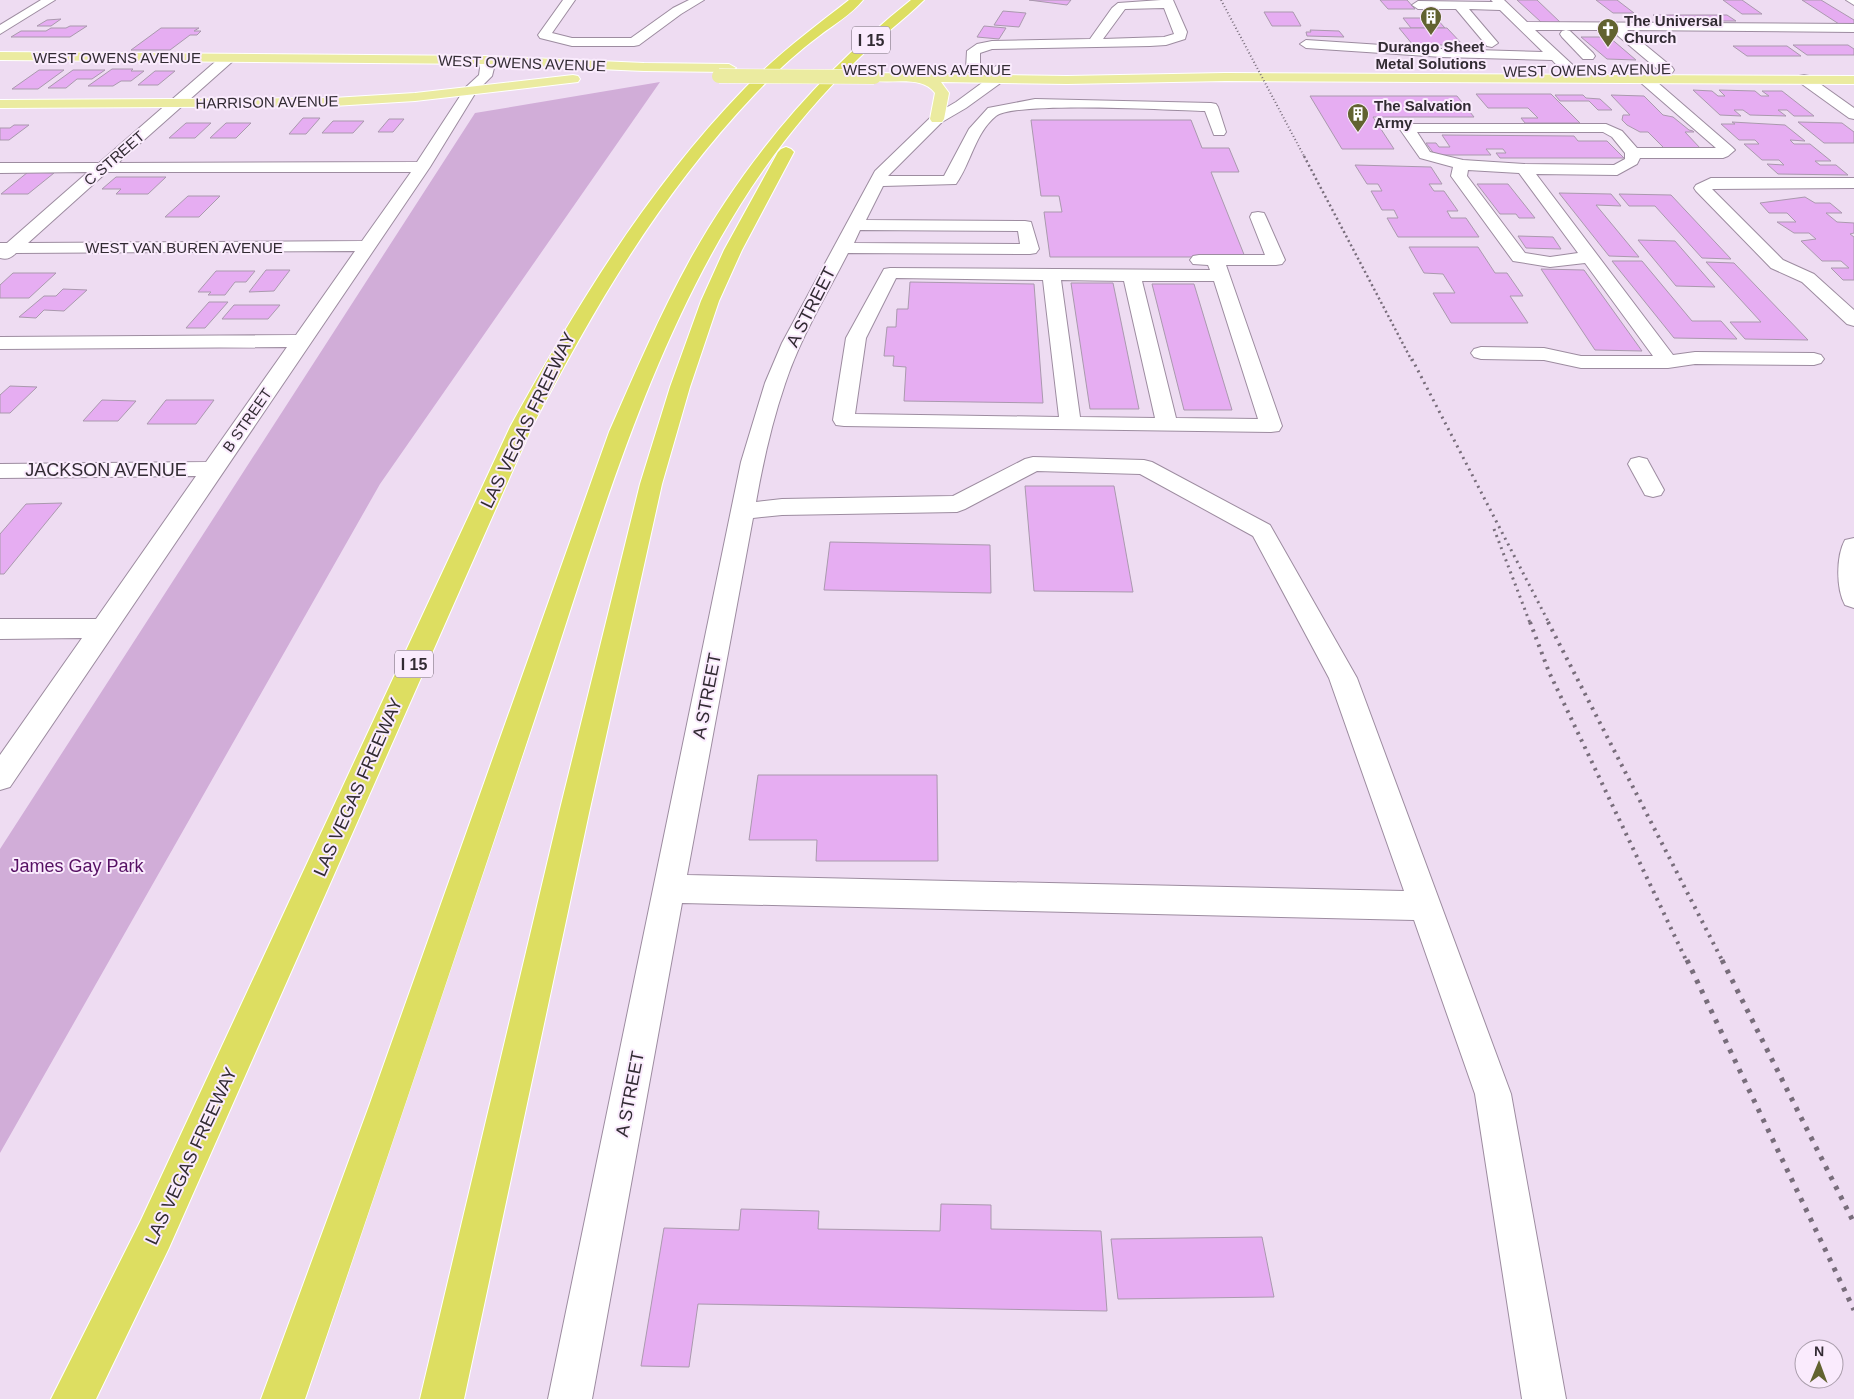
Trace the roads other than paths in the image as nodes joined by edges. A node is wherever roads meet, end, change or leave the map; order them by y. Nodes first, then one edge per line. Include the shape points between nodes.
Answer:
1 (49, 0) edge
2 (569, 0) edge
3 (698, 0) edge
4 (857, 0) edge
5 (918, 0) edge
6 (1168, 2) edge
7 (1500, 3) edge
8 (1418, 5) dead end
9 (1460, 6) junction
10 (1715, 27) junction
11 (1805, 28) junction
12 (1854, 28) edge
13 (0, 30) edge
14 (1528, 30) junction
15 (1620, 32) dead end
16 (1566, 34) junction
17 (1592, 34) dead end
18 (572, 42) junction
19 (1094, 43) junction
20 (1492, 43) dead end
21 (1306, 44) dead end
22 (0, 56) edge
23 (1555, 56) junction
24 (1588, 56) dead end
25 (228, 58) junction
26 (485, 60) junction
27 (551, 63) junction
28 (1854, 67) edge
29 (1752, 68) junction
30 (973, 69) junction
31 (1667, 70) junction
32 (1571, 71) junction
33 (724, 72) junction
34 (878, 73) junction
35 (997, 74) junction
36 (908, 77) junction
37 (1645, 79) junction
38 (1768, 79) junction
39 (1804, 79) junction
40 (1854, 80) edge
41 (532, 82) joint
42 (827, 83) junction
43 (471, 90) junction
44 (176, 103) junction
45 (0, 104) edge
46 (1854, 115) edge
47 (937, 118) junction
48 (1219, 132) dead end
49 (1633, 153) junction
50 (1462, 164) junction
51 (422, 167) junction
52 (0, 168) edge
53 (102, 168) junction
54 (1524, 169) junction
55 (877, 181) junction
56 (1854, 183) edge
57 (1258, 218) dead end
58 (848, 236) junction
59 (367, 246) junction
60 (1030, 249) junction
61 (4, 251) edge
62 (1590, 257) junction
63 (1218, 268) junction
64 (1051, 274) junction
65 (1132, 275) junction
66 (1854, 320) edge
67 (302, 341) junction
68 (0, 343) edge
69 (1481, 354) dead end
70 (1814, 359) dead end
71 (1668, 362) junction
72 (1070, 423) junction
73 (1167, 424) junction
74 (1639, 464) dead end
75 (213, 469) junction
76 (0, 471) edge
77 (1653, 490) dead end
78 (742, 512) junction
79 (1854, 546) edge
80 (1854, 598) edge
81 (104, 628) junction
82 (0, 629) edge
83 (0, 778) edge
84 (670, 889) junction
85 (1425, 906) junction
86 (73, 1399) edge
87 (283, 1399) edge
88 (442, 1399) edge
89 (570, 1399) edge
90 (1544, 1399) edge

1 - 13 street
2 - 18 street via 544,35
3 - 18 street via 634,42
4 - 86 highway, LAS VEGAS FREEWAY / I 15 via 781,60 700,144 636,229 568,337 521,427 155,1234
5 - 42 highway, I 15 via 857,52
6 - 19 street via 1122,6
6 - 19 street via 1180,36 1150,42
7 - 9 street
7 - 14 street
8 - 9 street
9 - 20 street
10 - 11 street
10 - 11 street via 1734,39 1823,40
10 - 14 street
11 - 12 street
14 - 16 street
14 - 23 street
15 - 31 street
16 - 17 street
16 - 24 street
18 - 27 street
19 - 30 street via 982,47 974,51
21 - 23 street
22 - 25 main road, WEST OWENS AVENUE
23 - 32 street
25 - 26 main road, WEST OWENS AVENUE
25 - 44 street, C STREET
26 - 27 main road, WEST OWENS AVENUE
26 - 43 street, B STREET via 485,76
27 - 33 main road, WEST OWENS AVENUE
28 - 29 main road, WEST OWENS AVENUE
29 - 31 main road, WEST OWENS AVENUE
29 - 38 main road
30 - 34 main road, WEST OWENS AVENUE
30 - 35 main road, WEST OWENS AVENUE
31 - 32 main road, WEST OWENS AVENUE
32 - 35 main road, WEST OWENS AVENUE
33 - 34 main road, WEST OWENS AVENUE, bridge
33 - 41 main road, WEST OWENS AVENUE
34 - 36 main road, WEST OWENS AVENUE
35 - 36 main road, WEST OWENS AVENUE
35 - 37 main road, WEST OWENS AVENUE
35 - 47 street, A STREET via 961,105
36 - 47 main road via 936,86 942,93
37 - 38 main road, WEST OWENS AVENUE
37 - 49 street via 1727,150 1723,153
38 - 39 main road, WEST OWENS AVENUE
39 - 40 main road, WEST OWENS AVENUE
39 - 46 street
41 - 43 main road, HARRISON AVENUE
42 - 87 highway, I 15 via 748,179 715,231 648,364 620,432
42 - 88 highway via 733,250 710,301 665,435 607,670
43 - 44 main road, HARRISON AVENUE via 334,102
43 - 51 street, B STREET
44 - 45 main road, HARRISON AVENUE
44 - 53 street, C STREET
47 - 55 street, A STREET via 883,171
48 - 55 street via 1211,107 1036,103 993,111 976,129 950,181
49 - 50 street via 1617,134 1606,128 1406,128 1425,155
49 - 54 street via 1632,161 1617,170
50 - 54 street
50 - 62 street via 1459,176 1520,257 1550,262
51 - 53 street
51 - 59 street, B STREET
52 - 53 street
53 - 61 street, C STREET
54 - 62 street
55 - 58 street, A STREET
56 - 66 street via 1711,183 1702,188 1777,264 1808,278
57 - 63 street via 1276,260
58 - 60 street
58 - 60 street via 1025,226
58 - 78 street, A STREET via 792,343 775,383
59 - 61 street, WEST VAN BUREN AVENUE
59 - 67 street, B STREET
60 - 63 street via 1031,259
62 - 71 street
63 - 65 street
63 - 73 street via 1271,426
64 - 65 street
64 - 72 street
64 - 72 street via 890,273 856,338 844,420
65 - 73 street
67 - 68 street
67 - 75 street, B STREET
69 - 71 street via 1544,354 1581,362
70 - 71 street via 1695,358
72 - 73 street
74 - 77 street
75 - 76 street, JACKSON AVENUE
75 - 81 street, B STREET
78 - 84 street, A STREET
78 - 85 street via 782,507 957,504 1034,464 1135,466 1144,467 1262,531 1343,678
79 - 80 street via 1850,586
81 - 82 street
81 - 83 street, B STREET
84 - 85 street
84 - 89 street, A STREET
85 - 90 street via 1493,1094

